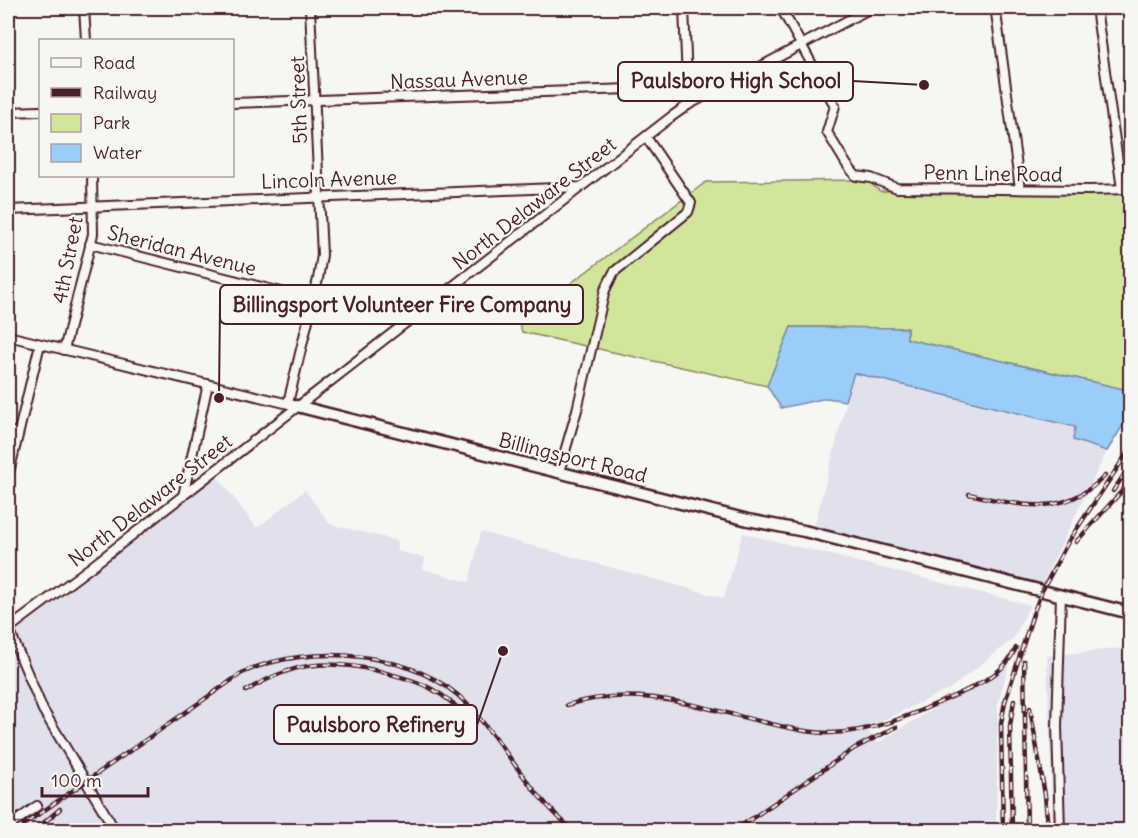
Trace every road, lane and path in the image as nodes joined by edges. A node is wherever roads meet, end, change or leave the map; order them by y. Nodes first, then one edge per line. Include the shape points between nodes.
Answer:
1 (84, 8) edge
2 (310, 8) edge
3 (684, 8) edge
4 (781, 8) edge
5 (871, 8) edge
6 (993, 8) edge
7 (1096, 8) edge
8 (86, 39) edge
9 (802, 45) junction
10 (687, 87) junction
11 (314, 101) junction
12 (234, 103) edge
13 (688, 105) junction
14 (39, 111) edge
15 (8, 112) edge
16 (646, 137) junction
17 (92, 177) edge
18 (581, 187) junction
19 (1020, 189) junction
20 (1126, 189) edge
21 (318, 196) junction
22 (93, 206) junction
23 (8, 210) edge
24 (90, 244) junction
25 (313, 299) junction
26 (405, 323) junction
27 (8, 336) edge
28 (40, 344) junction
29 (64, 350) junction
30 (208, 384) junction
31 (293, 405) junction
32 (8, 431) edge
33 (17, 433) junction
34 (559, 472) junction
35 (8, 477) edge
36 (183, 496) junction
37 (1061, 595) junction
38 (1131, 613) edge
39 (8, 628) edge
40 (37, 806) dead end
41 (8, 827) edge
42 (115, 831) edge
43 (1060, 831) edge

1 - 8 street
2 - 11 street, 5th Street
3 - 10 street
4 - 9 street
5 - 9 street, North Delaware Street
6 - 19 street
7 - 20 street
9 - 13 street, North Delaware Street
9 - 19 street, Penn Line Road via 835,106 827,132 856,176 897,188
10 - 11 street, Nassau Avenue
10 - 13 street
11 - 12 street, Nassau Avenue
11 - 21 street, 5th Street
13 - 16 street, North Delaware Street
14 - 15 street
16 - 18 street, North Delaware Street
16 - 34 street via 691,203 688,212 614,272 605,290
17 - 22 street, 4th Street
18 - 21 street, Lincoln Avenue
18 - 26 street, North Delaware Street
19 - 20 street, Penn Line Road
21 - 22 street, Lincoln Avenue
21 - 25 street, 5th Street via 322,255
22 - 23 street, Lincoln Avenue
22 - 24 street, 4th Street
24 - 25 street, Sheridan Avenue
24 - 29 street, 4th Street
25 - 26 street, Sheridan Avenue
25 - 31 street, 5th Street
26 - 31 street, North Delaware Street
27 - 28 street, Billingsport Road
28 - 29 street, Billingsport Road
28 - 33 street
29 - 30 street, Billingsport Road
30 - 31 street, Billingsport Road
30 - 36 street
31 - 34 street, Billingsport Road
31 - 36 street, North Delaware Street
32 - 33 street
33 - 35 street
34 - 37 street, Billingsport Road
36 - 39 street, North Delaware Street
37 - 38 street, Billingsport Road
37 - 43 street via 1057,726
39 - 42 street via 43,710
40 - 41 street

